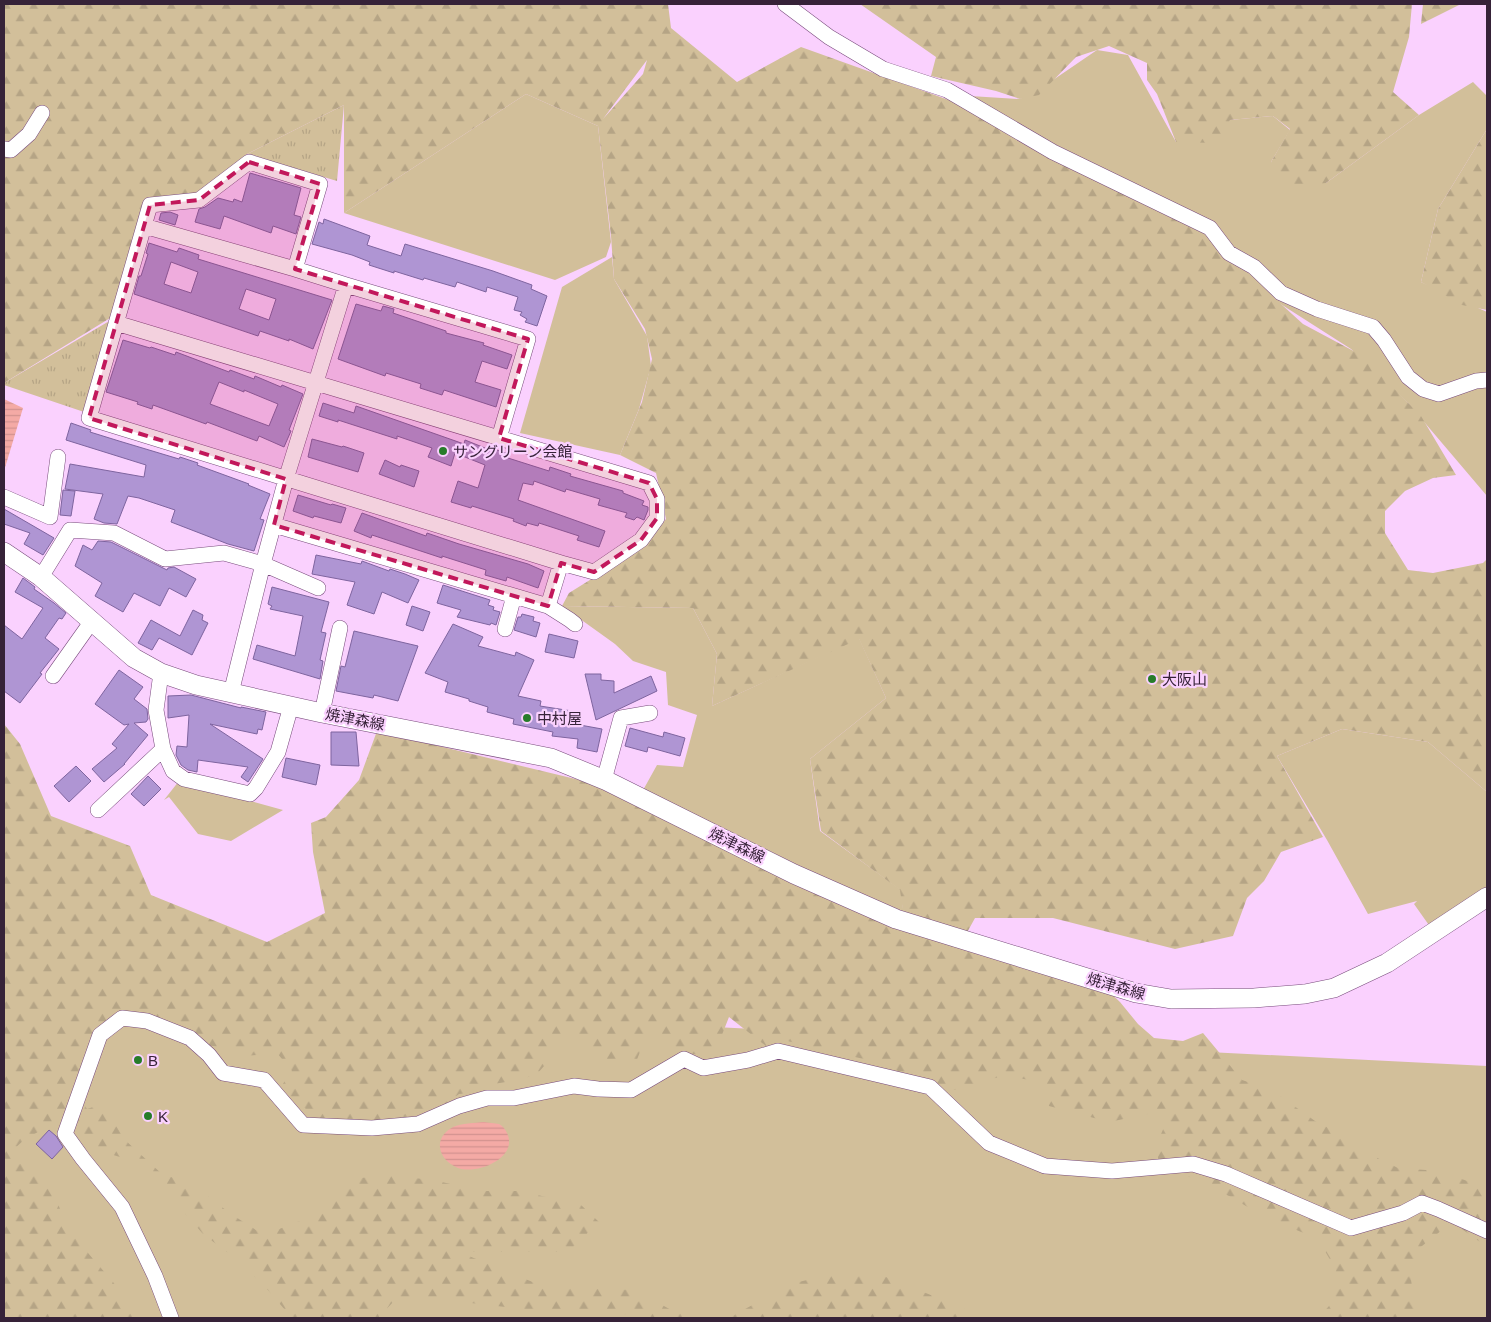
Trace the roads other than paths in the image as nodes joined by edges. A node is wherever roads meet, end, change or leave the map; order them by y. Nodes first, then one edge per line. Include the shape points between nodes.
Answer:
1 (785, 4) edge
2 (42, 113) dead end
3 (4, 149) edge
4 (144, 226) junction
5 (295, 269) junction
6 (346, 285) junction
7 (116, 323) junction
8 (1487, 380) edge
9 (315, 383) junction
10 (499, 438) junction
11 (58, 457) dead end
12 (286, 479) junction
13 (4, 497) edge
14 (274, 525) junction
15 (4, 552) edge
16 (561, 563) junction
17 (262, 564) junction
18 (40, 577) junction
19 (318, 588) dead end
20 (514, 596) junction
21 (548, 606) junction
22 (92, 621) junction
23 (575, 624) dead end
24 (340, 628) dead end
25 (505, 629) dead end
26 (160, 674) junction
27 (53, 676) dead end
28 (230, 693) junction
29 (291, 706) junction
30 (322, 713) junction
31 (650, 713) dead end
32 (163, 749) junction
33 (604, 780) junction
34 (98, 810) dead end
35 (1487, 897) edge
36 (1487, 1231) edge
37 (171, 1318) edge

1 - 8 street via 829,37 883,69 947,90 1053,152 1210,228 1229,253 1254,267 1281,293 1373,327 1408,377 1423,389 1440,394
2 - 3 street via 29,134 11,150
4 - 5 street
4 - 5 street via 150,205 199,200 249,162 320,184
4 - 7 street
5 - 6 street
6 - 9 street
6 - 10 street via 528,339
7 - 9 street
7 - 12 street via 89,418
9 - 10 street
9 - 12 street
10 - 16 street via 649,483 657,499 657,518 641,540 594,572
11 - 13 street via 50,517
12 - 14 street
12 - 16 street
14 - 17 street
14 - 20 street
15 - 18 main road, 焼津森線
16 - 21 street
17 - 18 street via 224,553 165,559 114,533 70,530
17 - 19 street
17 - 28 street
18 - 22 main road, 焼津森線
20 - 21 street
20 - 25 street
21 - 23 street
22 - 26 main road, 焼津森線 via 134,658
22 - 27 street
24 - 30 street
26 - 28 main road, 焼津森線
26 - 32 street via 156,710
28 - 29 main road, 焼津森線
29 - 30 main road, 焼津森線
29 - 32 street via 278,752 250,794 184,779 173,771
30 - 33 main road, 焼津森線 via 551,758
31 - 33 street via 621,718
32 - 34 street
33 - 35 main road, 焼津森線 via 794,874 896,920 1136,993 1171,999 1254,998 1334,988 1387,963
36 - 37 street via 1422,1203 1403,1213 1351,1228 1226,1174 1193,1164 1112,1171 1045,1166 989,1142 930,1087 778,1051 703,1068 684,1059 632,1090 574,1086 514,1098 487,1098 418,1124 372,1128 303,1126 264,1080 223,1073 190,1038 147,1021 122,1018 100,1035 65,1134 122,1207

